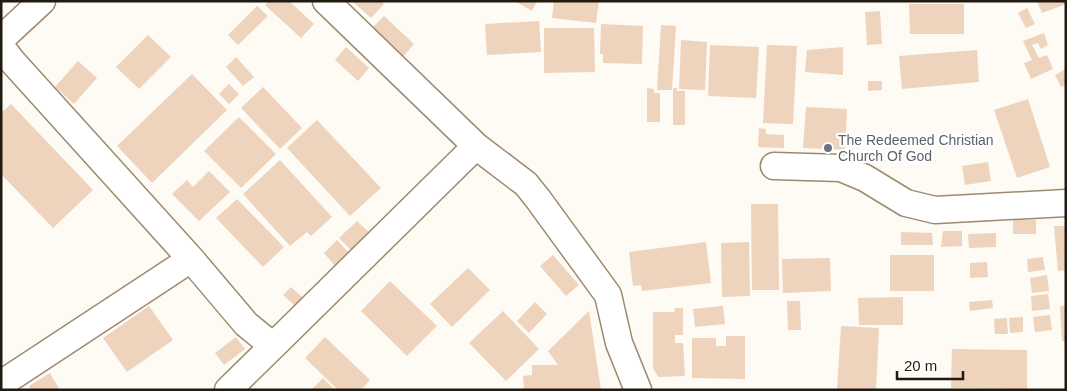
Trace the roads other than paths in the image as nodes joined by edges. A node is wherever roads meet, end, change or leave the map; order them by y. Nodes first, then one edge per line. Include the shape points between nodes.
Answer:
1 (42, 1) edge
2 (326, 1) edge
3 (1, 41) edge
4 (476, 146) junction
5 (774, 166) dead end
6 (1066, 203) edge
7 (191, 259) junction
8 (273, 346) junction
9 (1, 384) edge
10 (228, 390) edge
11 (638, 390) edge

1 - 3 street
2 - 4 street
3 - 7 street via 2,50
4 - 8 street
4 - 11 street via 526,184 608,295 619,343
5 - 6 street via 841,168 865,178 906,203 935,210
7 - 8 street via 246,324
7 - 9 street
8 - 10 street

